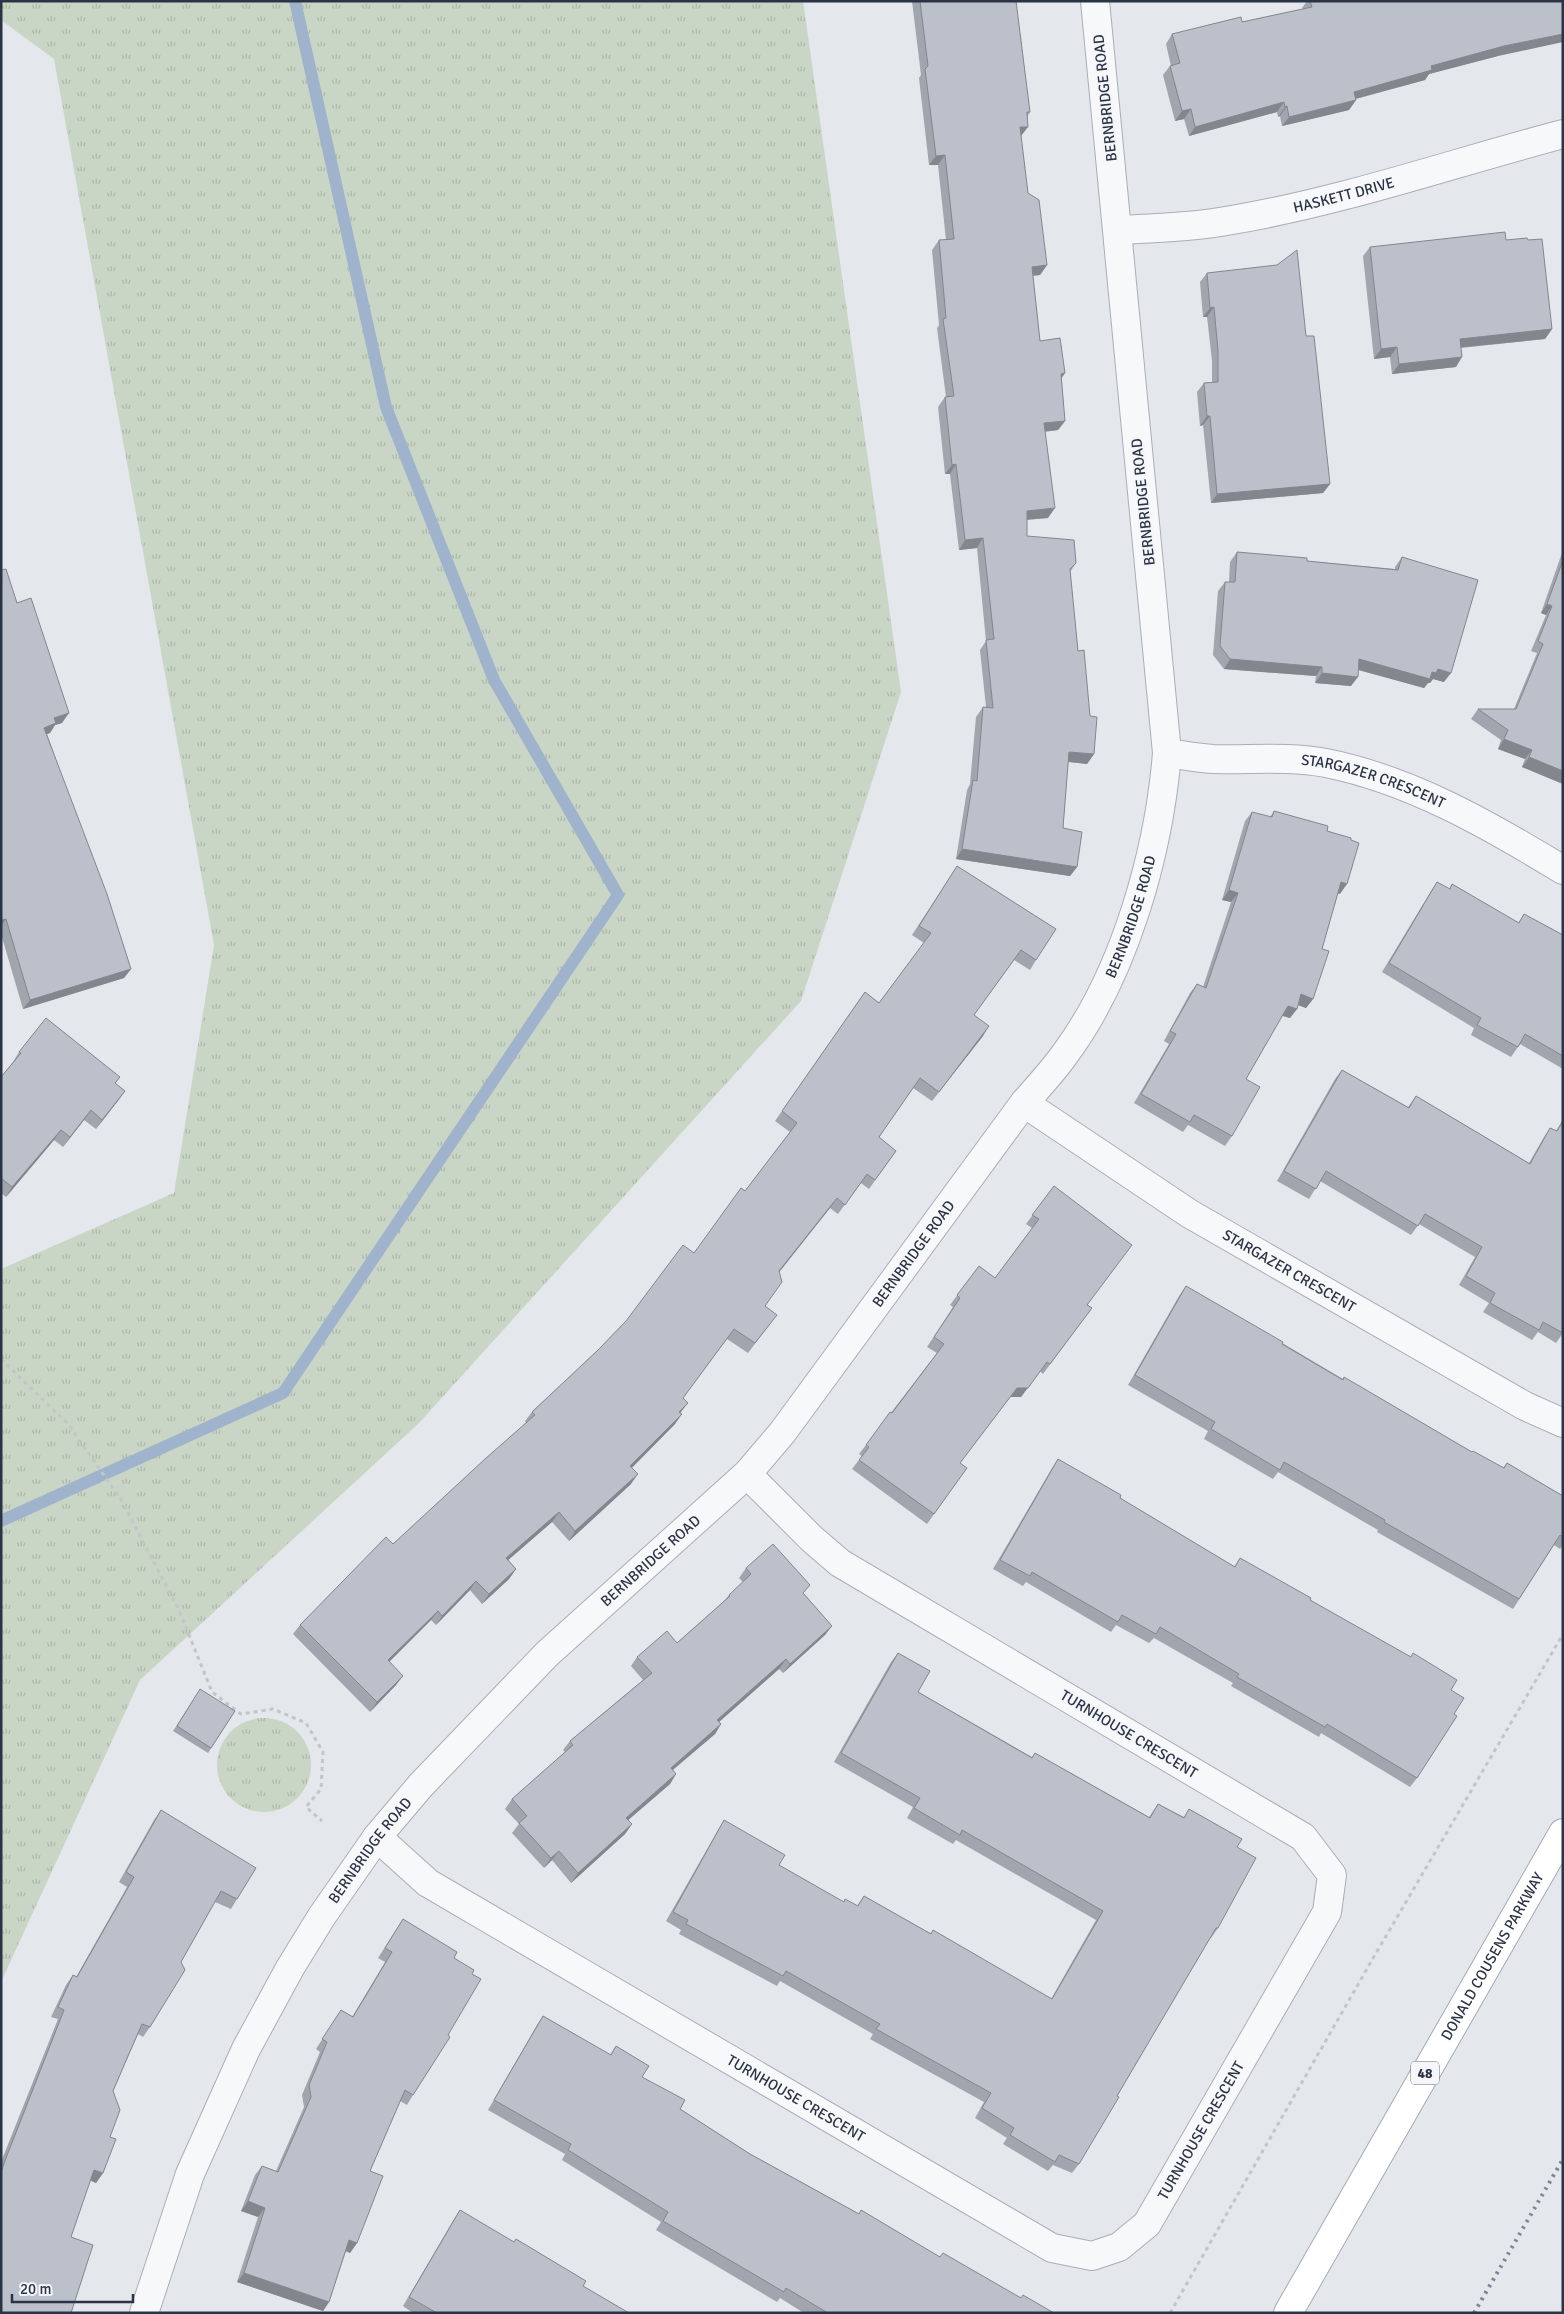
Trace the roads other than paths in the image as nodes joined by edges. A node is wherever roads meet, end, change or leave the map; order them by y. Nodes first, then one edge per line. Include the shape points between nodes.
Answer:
1 (1095, 1) edge
2 (1563, 134) edge
3 (1119, 230) junction
4 (1168, 753) junction
5 (1563, 870) edge
6 (1024, 1104) junction
7 (1563, 1423) edge
8 (747, 1474) junction
9 (1563, 1833) edge
10 (377, 1838) junction
11 (144, 2313) edge
12 (1288, 2313) edge

1 - 3 street, BERNBRIDGE ROAD
2 - 3 street, HASKETT DRIVE via 1270,213 1199,225
3 - 4 street, BERNBRIDGE ROAD
4 - 5 street, STARGAZER CRESCENT via 1212,759 1275,757 1324,763 1366,773 1421,793
4 - 6 street, BERNBRIDGE ROAD via 1155,840 1125,939 1090,1014 1071,1046
6 - 7 street, STARGAZER CRESCENT via 1190,1214 1525,1406
6 - 8 street, BERNBRIDGE ROAD via 782,1433
8 - 10 street, BERNBRIDGE ROAD via 546,1654 421,1785
8 - 10 street, TURNHOUSE CRESCENT via 840,1563 1303,1838 1332,1875 1327,1912 1148,2224 1119,2247 1092,2256 1052,2248 428,1883
9 - 12 main road, DONALD COUSENS PARKWAY / 48
10 - 11 street, BERNBRIDGE ROAD via 322,1916 246,2049 190,2174

